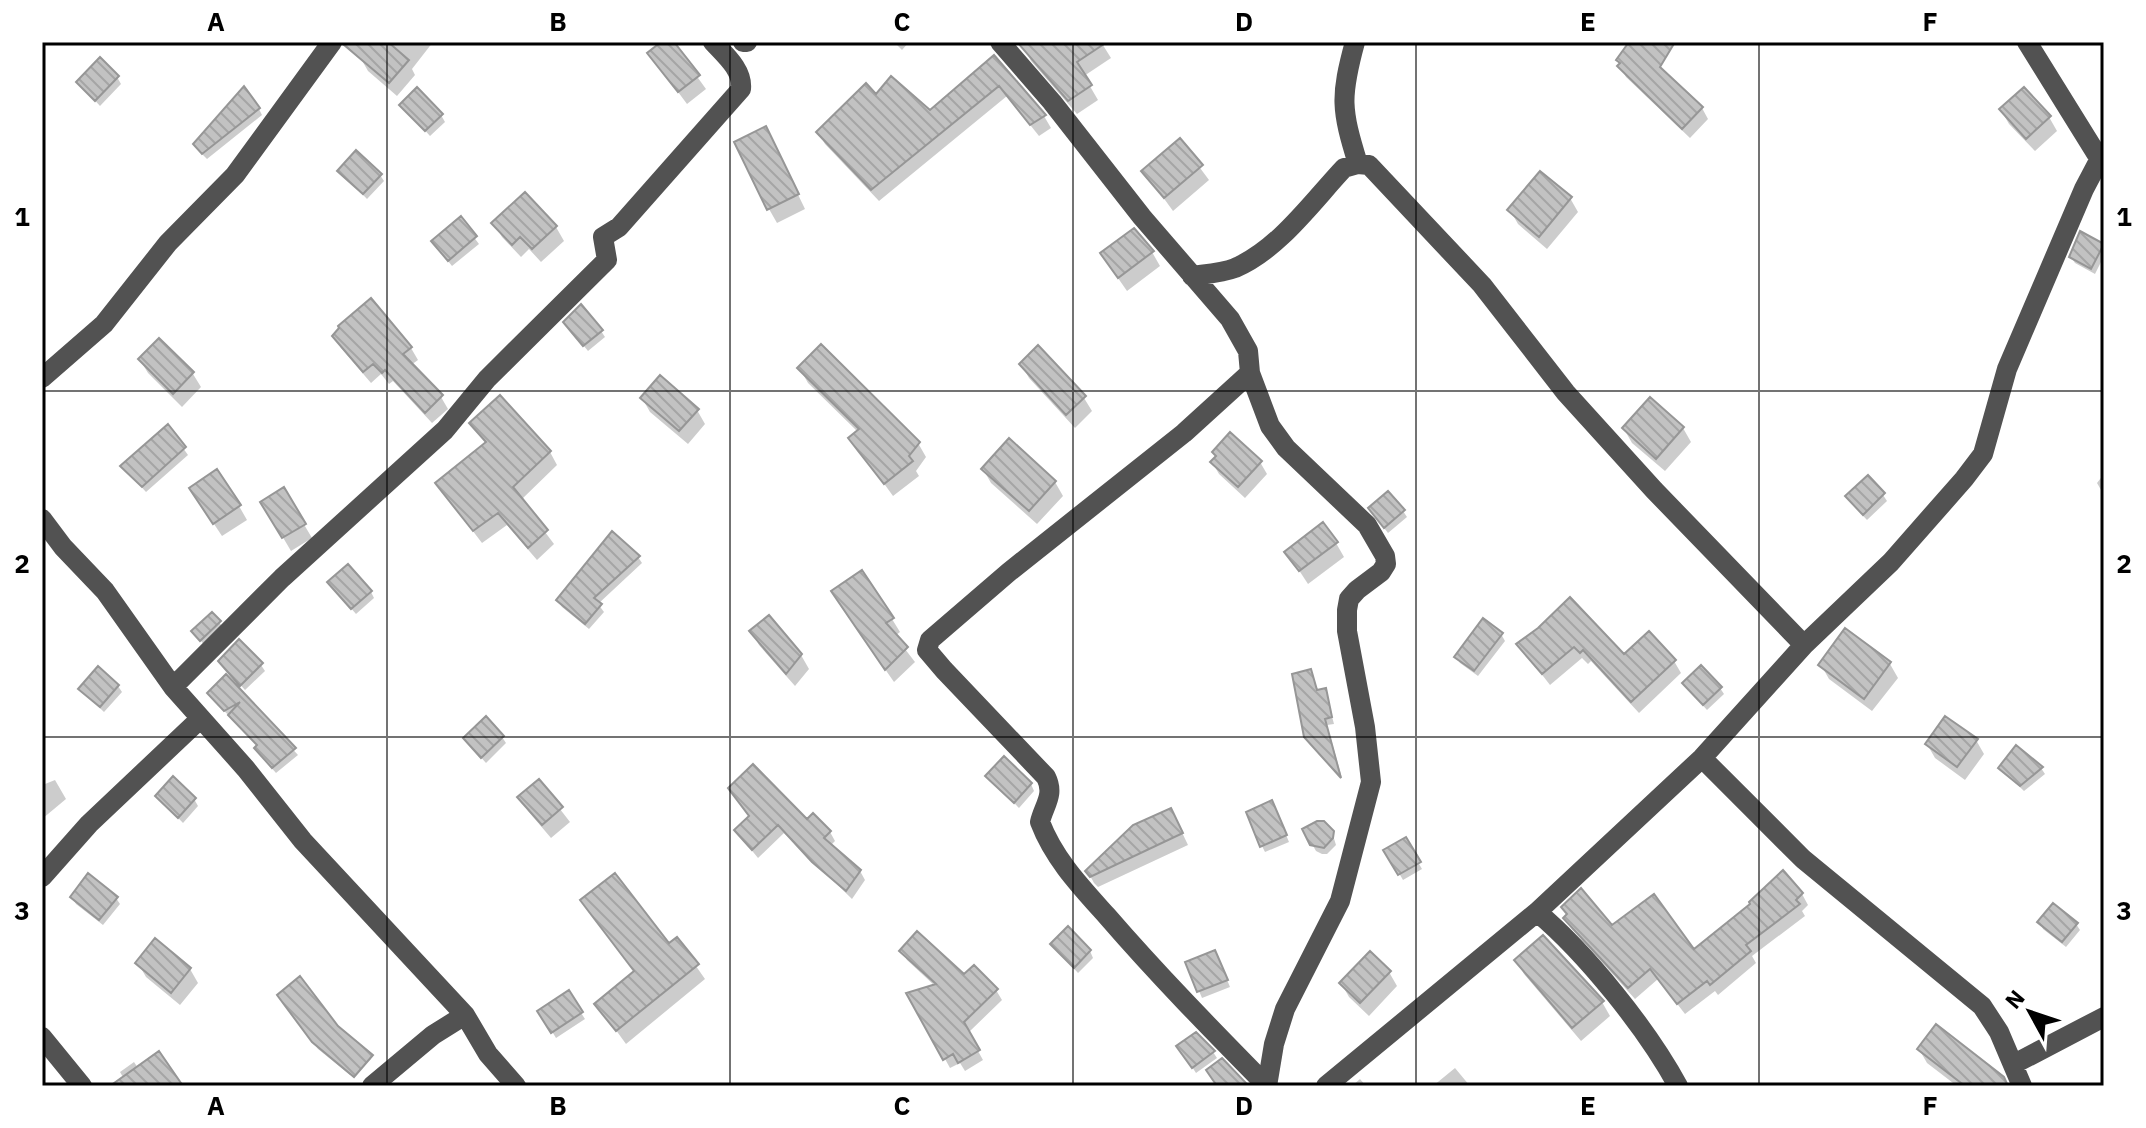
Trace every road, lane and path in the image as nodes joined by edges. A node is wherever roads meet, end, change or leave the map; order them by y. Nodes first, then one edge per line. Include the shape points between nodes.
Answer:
1 (332, 42) edge
2 (713, 42) edge
3 (1000, 42) edge
4 (1355, 42) edge
5 (2027, 42) edge
6 (2101, 155) edge
7 (1358, 164) junction
8 (1192, 276) junction
9 (1250, 373) junction
10 (42, 378) edge
11 (42, 519) edge
12 (1804, 645) junction
13 (173, 687) junction
14 (200, 719) junction
15 (1702, 758) junction
16 (42, 877) edge
17 (1537, 912) junction
18 (465, 1015) junction
19 (2104, 1017) edge
20 (42, 1037) edge
21 (2014, 1064) junction
22 (82, 1086) edge
23 (372, 1086) edge
24 (516, 1086) edge
25 (1266, 1086) edge
26 (1326, 1086) edge
27 (1678, 1086) edge
28 (2022, 1086) edge

1 - 10 street via 235,175 168,243 104,324
2 - 13 street via 738,72 741,89 619,227 603,237 607,260 487,379 445,430 293,568
3 - 8 street
4 - 7 street via 1343,106
5 - 6 street
6 - 12 street via 2007,369 1983,454 1891,562
7 - 8 street via 1344,168 1253,258
7 - 12 street via 1369,165 1482,285 1576,404
8 - 9 street via 1245,343
9 - 25 street via 1270,426 1367,525 1386,564 1349,599 1347,610 1370,768 1368,796 1340,901 1285,1009
9 - 25 street via 1184,433 1009,572 930,640 927,650 1046,777 1050,795 1040,822 1063,865
11 - 13 street via 105,591
12 - 15 street
13 - 14 street
14 - 16 street via 89,824
14 - 18 street via 303,841
15 - 17 street
15 - 21 street via 1803,859 1982,1006
17 - 26 street
17 - 27 street via 1567,937
18 - 23 street
18 - 24 street via 488,1054
19 - 21 street
20 - 22 street
21 - 28 street

